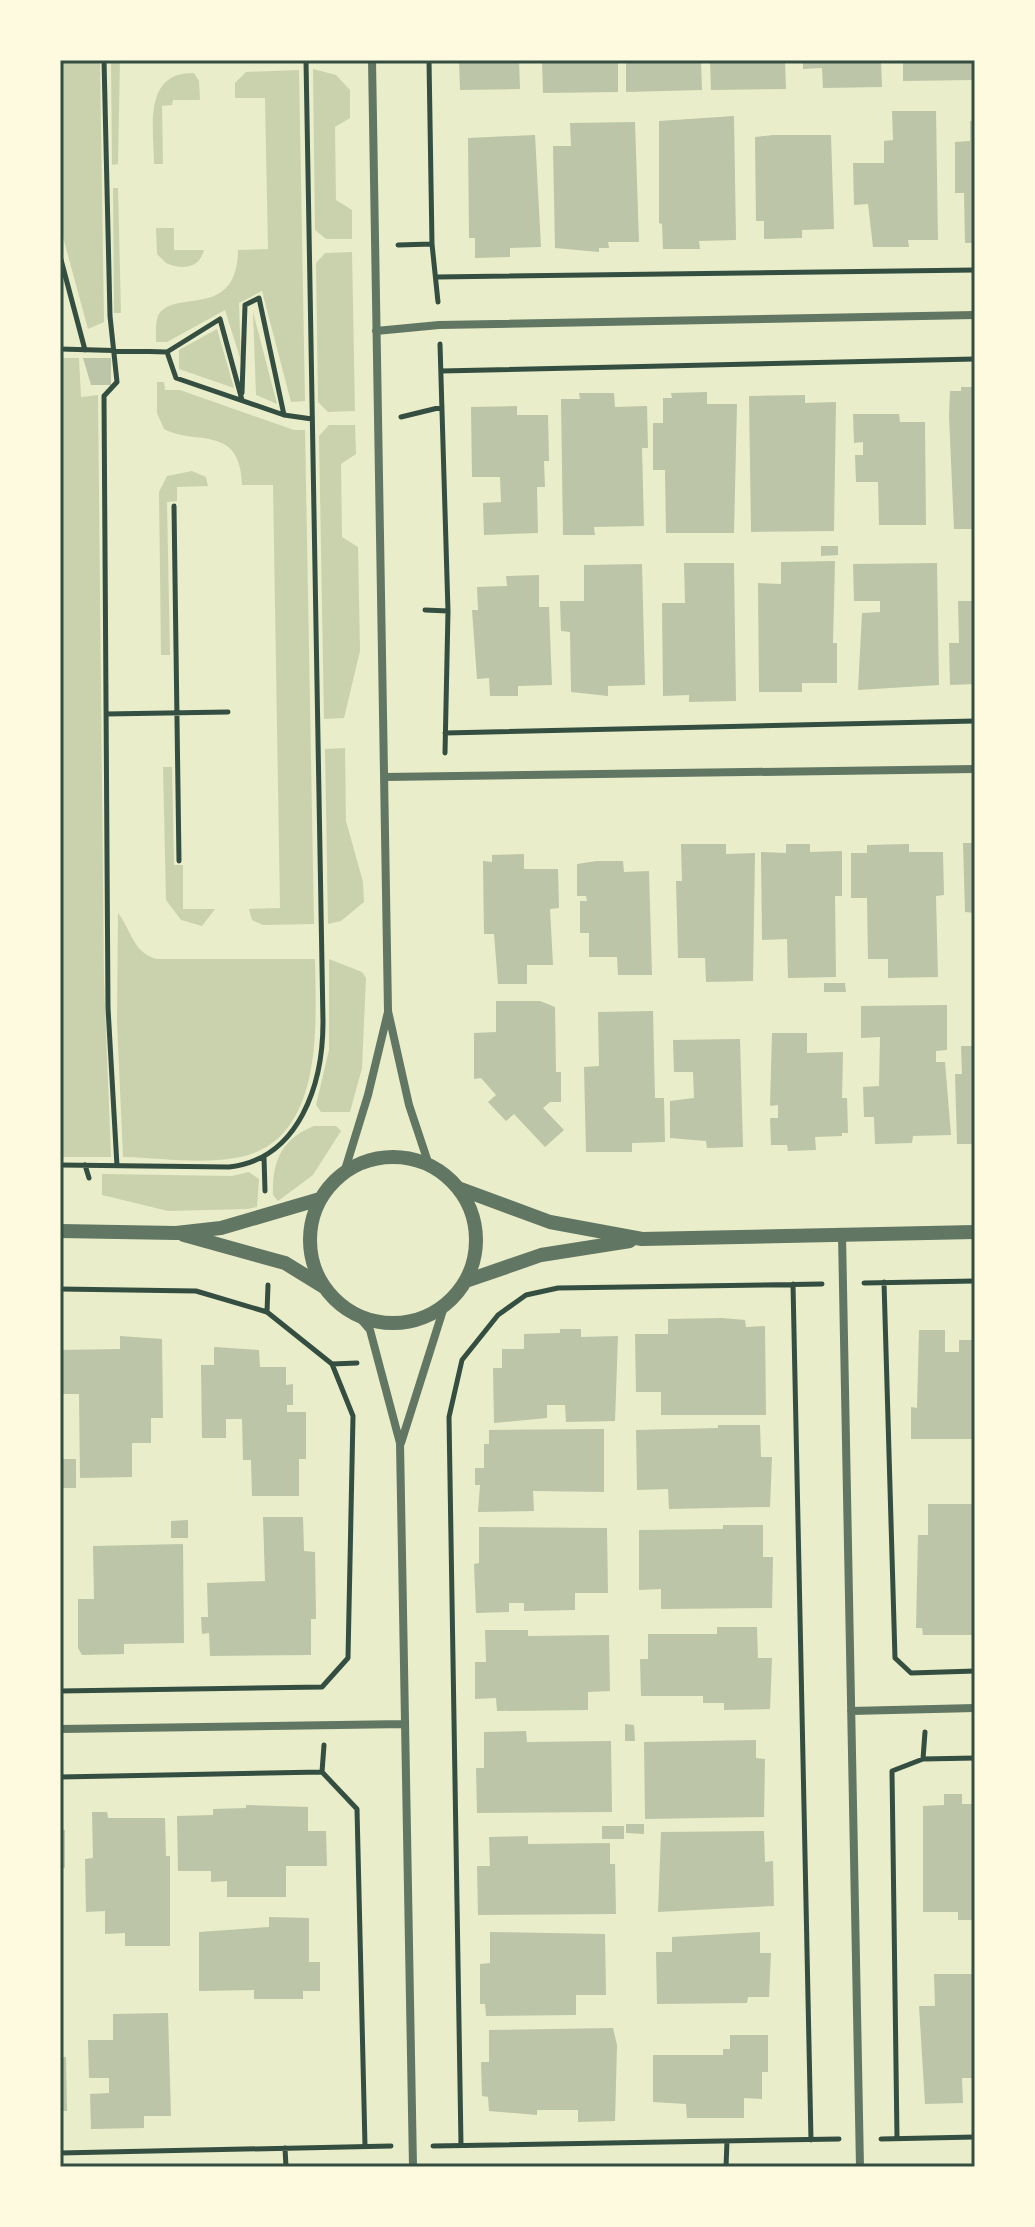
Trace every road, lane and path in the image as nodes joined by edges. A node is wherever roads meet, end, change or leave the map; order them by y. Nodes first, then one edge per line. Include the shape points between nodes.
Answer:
1 (104, 60) edge
2 (306, 60) edge
3 (372, 60) edge
4 (429, 60) edge
5 (432, 244) junction
6 (398, 245) dead end
7 (60, 256) edge
8 (975, 270) edge
9 (437, 277) junction
10 (975, 315) edge
11 (439, 325) junction
12 (376, 331) junction
13 (60, 349) edge
14 (85, 350) junction
15 (115, 351) junction
16 (167, 352) junction
17 (975, 359) edge
18 (441, 371) junction
19 (242, 400) junction
20 (442, 407) junction
21 (284, 415) junction
22 (401, 417) dead end
23 (312, 419) junction
24 (174, 506) dead end
25 (425, 610) dead end
26 (448, 611) junction
27 (228, 712) dead end
28 (177, 713) junction
29 (106, 714) junction
30 (975, 721) edge
31 (445, 733) junction
32 (445, 753) dead end
33 (975, 769) edge
34 (385, 777) junction
35 (179, 861) dead end
36 (388, 1011) junction
37 (60, 1165) edge
38 (85, 1165) junction
39 (429, 1165) junction
40 (117, 1166) junction
41 (344, 1173) junction
42 (89, 1178) dead end
43 (458, 1188) junction
44 (320, 1199) junction
45 (60, 1231) edge
46 (975, 1232) edge
47 (176, 1233) junction
48 (842, 1235) junction
49 (642, 1239) junction
50 (466, 1281) junction
51 (975, 1281) edge
52 (884, 1282) junction
53 (844, 1283) junction
54 (793, 1284) junction
55 (324, 1287) junction
56 (60, 1289) edge
57 (444, 1307) junction
58 (357, 1315) junction
59 (400, 1443) junction
60 (975, 1671) edge
61 (60, 1691) edge
62 (975, 1708) edge
63 (851, 1711) junction
64 (405, 1724) junction
65 (60, 1729) edge
66 (975, 1758) edge
67 (60, 1777) edge
68 (975, 2137) edge
69 (897, 2138) junction
70 (859, 2139) junction
71 (811, 2140) junction
72 (727, 2141) junction
73 (461, 2145) junction
74 (365, 2146) junction
75 (412, 2146) junction
76 (285, 2148) junction
77 (60, 2153) edge
78 (286, 2167) edge
79 (413, 2167) edge
80 (726, 2167) edge
81 (860, 2167) edge

1 - 15 path
2 - 23 path
3 - 12 street
4 - 5 path
5 - 6 path
5 - 9 path
7 - 14 path
8 - 9 path
9 - 11 path
10 - 11 street
11 - 12 street
11 - 18 path
12 - 34 street
13 - 14 path
14 - 15 path
15 - 16 path
15 - 29 path via 117,382 104,396
16 - 19 path via 176,378
16 - 19 path via 220,319
17 - 18 path
18 - 20 path
19 - 21 path
19 - 21 path via 245,305 259,298
20 - 22 path
20 - 26 path
21 - 23 path
23 - 40 path via 323,1037 317,1080 297,1125 255,1161 229,1167
24 - 28 path
25 - 26 path
26 - 31 path
27 - 28 path
28 - 29 path
28 - 35 path
29 - 40 path via 108,1008
30 - 31 path
31 - 32 path
33 - 34 street
34 - 36 street
36 - 39 street
36 - 41 street
37 - 38 path
38 - 40 path
38 - 42 path
39 - 41 street via 386,1158
39 - 43 street
41 - 44 street
43 - 49 street via 550,1222
43 - 50 street via 471,1210 476,1234 475,1258
44 - 47 street via 221,1228
44 - 55 street via 309,1244
45 - 47 street
46 - 48 street
47 - 55 street via 266,1256
48 - 49 street
48 - 53 street
49 - 50 street via 541,1255
50 - 57 street
51 - 52 path
52 - 53 path
52 - 60 path via 895,1658 911,1673
53 - 54 path
53 - 63 street
54 - 71 path
54 - 73 path via 558,1288 526,1295 498,1315 462,1360 449,1417
55 - 58 street
56 - 61 path via 196,1291 267,1312 332,1364 353,1416 348,1658 322,1687
57 - 58 street via 402,1324
57 - 59 street
58 - 59 street via 370,1330
59 - 64 street
62 - 63 street
63 - 70 street
64 - 65 street
64 - 75 street
66 - 69 path via 923,1759 892,1771
67 - 74 path via 322,1772 357,1809
68 - 69 path
69 - 70 path
70 - 71 path
70 - 81 street
71 - 72 path
72 - 73 path
72 - 80 path
73 - 75 path
74 - 75 path
74 - 76 path
75 - 79 street
76 - 77 path
76 - 78 path

